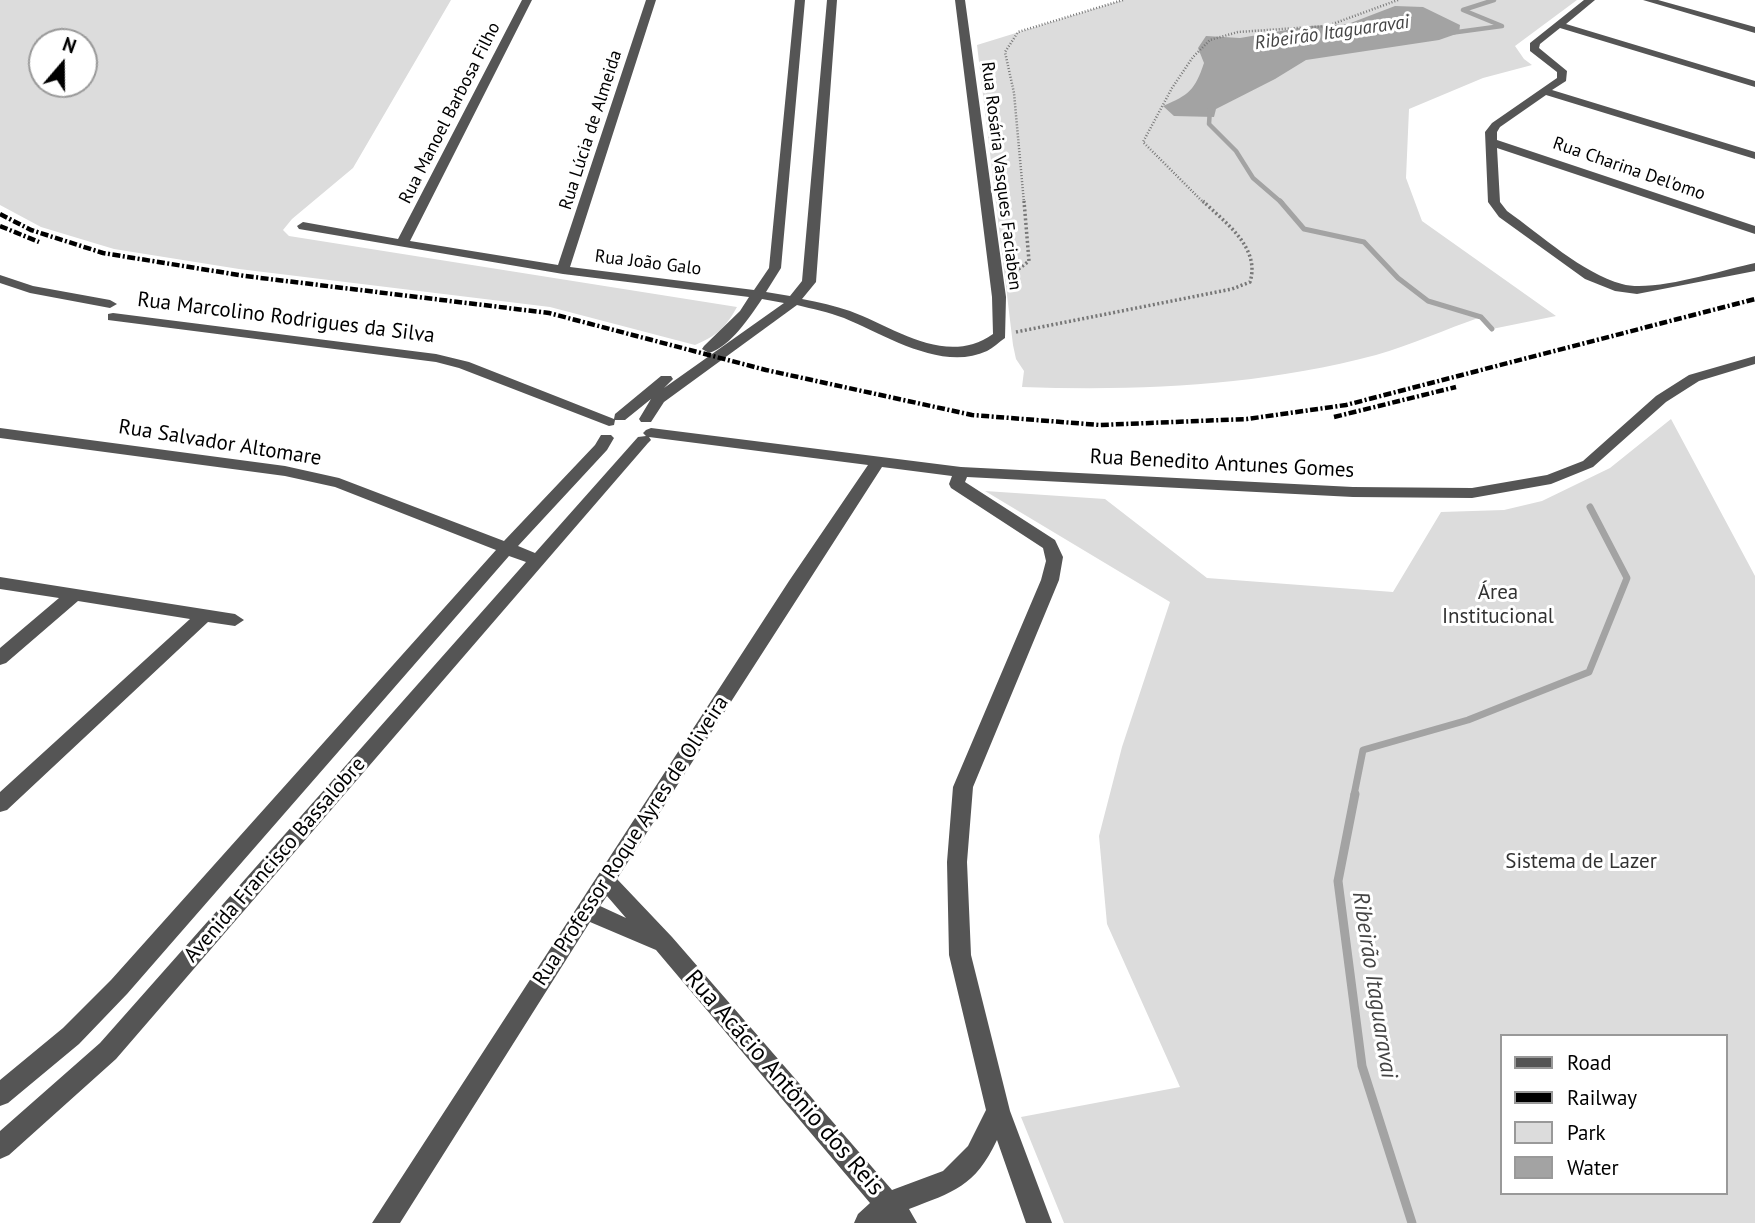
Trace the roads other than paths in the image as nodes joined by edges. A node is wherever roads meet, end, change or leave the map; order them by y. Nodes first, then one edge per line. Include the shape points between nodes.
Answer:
1 (527, 0) edge
2 (651, 0) edge
3 (800, 0) edge
4 (832, 0) edge
5 (960, 0) edge
6 (1590, 0) edge
7 (1648, 0) edge
8 (1559, 24) junction
9 (1755, 30) edge
10 (1755, 84) edge
11 (1543, 92) junction
12 (1491, 142) junction
13 (1755, 156) edge
14 (303, 226) dead end
15 (1755, 230) edge
16 (402, 242) junction
17 (1755, 267) edge
18 (563, 270) junction
19 (4, 281) edge
20 (758, 295) junction
21 (0, 296) edge
22 (794, 301) junction
23 (724, 345) junction
24 (982, 348) joint
25 (1755, 360) edge
26 (690, 369) junction
27 (612, 426) junction
28 (647, 430) junction
29 (3, 436) edge
30 (878, 461) junction
31 (961, 472) junction
32 (505, 550) junction
33 (537, 560) junction
34 (0, 583) edge
35 (74, 595) junction
36 (205, 615) junction
37 (235, 620) dead end
38 (0, 658) edge
39 (0, 804) edge
40 (606, 881) junction
41 (586, 910) junction
42 (664, 944) junction
43 (0, 1095) edge
44 (998, 1111) junction
45 (0, 1146) edge
46 (897, 1214) edge
47 (385, 1223) edge
48 (867, 1223) edge
49 (1038, 1223) edge

1 - 16 street, Rua Manoel Barbosa Filho
2 - 18 street, Rua Lúcia de Almeida
3 - 20 street via 775,268
4 - 22 street via 809,282
5 - 24 street, Rua Rosária Vasques Faciaben via 998,285 1000,335
6 - 8 street
7 - 9 street
8 - 10 street
8 - 11 street via 1535,43 1540,56 1562,71 1562,79
11 - 12 street via 1496,125
11 - 13 street
12 - 15 street, Rua Charina Del'omo
12 - 17 street via 1494,202 1503,214 1574,266 1620,288 1658,288
14 - 16 street, Rua João Galo
16 - 18 street, Rua João Galo
18 - 20 street, Rua João Galo
19 - 21 street via 5,293
19 - 27 street, Rua Marcolino Rodrigues da Silva via 112,310 436,358 464,365
20 - 22 street, Rua João Galo
20 - 23 street
22 - 23 street
22 - 24 street, Rua João Galo via 859,318 930,349 950,353
23 - 26 street
25 - 31 street, Rua Benedito Antunes Gomes via 1694,378 1661,399 1588,464 1550,479 1472,493 1353,492
26 - 27 street, Avenida Francisco Bassalobre via 642,396
26 - 28 street, Avenida Francisco Bassalobre via 658,399
27 - 28 street via 634,415
27 - 28 street via 616,443 630,444
27 - 32 street, Avenida Francisco Bassalobre via 602,447
28 - 30 street, Rua Benedito Antunes Gomes
28 - 33 street, Avenida Francisco Bassalobre
29 - 32 street, Rua Salvador Altomare via 285,471 339,483
30 - 31 street, Rua Benedito Antunes Gomes
30 - 40 street, Rua Professor Roque Ayres de Oliveira
31 - 44 street via 957,484 1049,544 1055,554 1051,580 963,787 957,862 960,955
32 - 33 street
32 - 43 street, Avenida Francisco Bassalobre via 119,987 71,1036
33 - 45 street, Avenida Francisco Bassalobre via 108,1051
34 - 35 street
35 - 36 street
35 - 38 street
36 - 37 street
36 - 39 street
40 - 41 street, Rua Professor Roque Ayres de Oliveira
40 - 42 street, Rua Acácio Antônio dos Reis
41 - 42 street, Rua Acácio Antônio dos Reis
41 - 47 street, Rua Professor Roque Ayres de Oliveira
42 - 46 street, Rua Acácio Antônio dos Reis
44 - 46 street via 977,1155 951,1180
44 - 49 street
46 - 48 street

